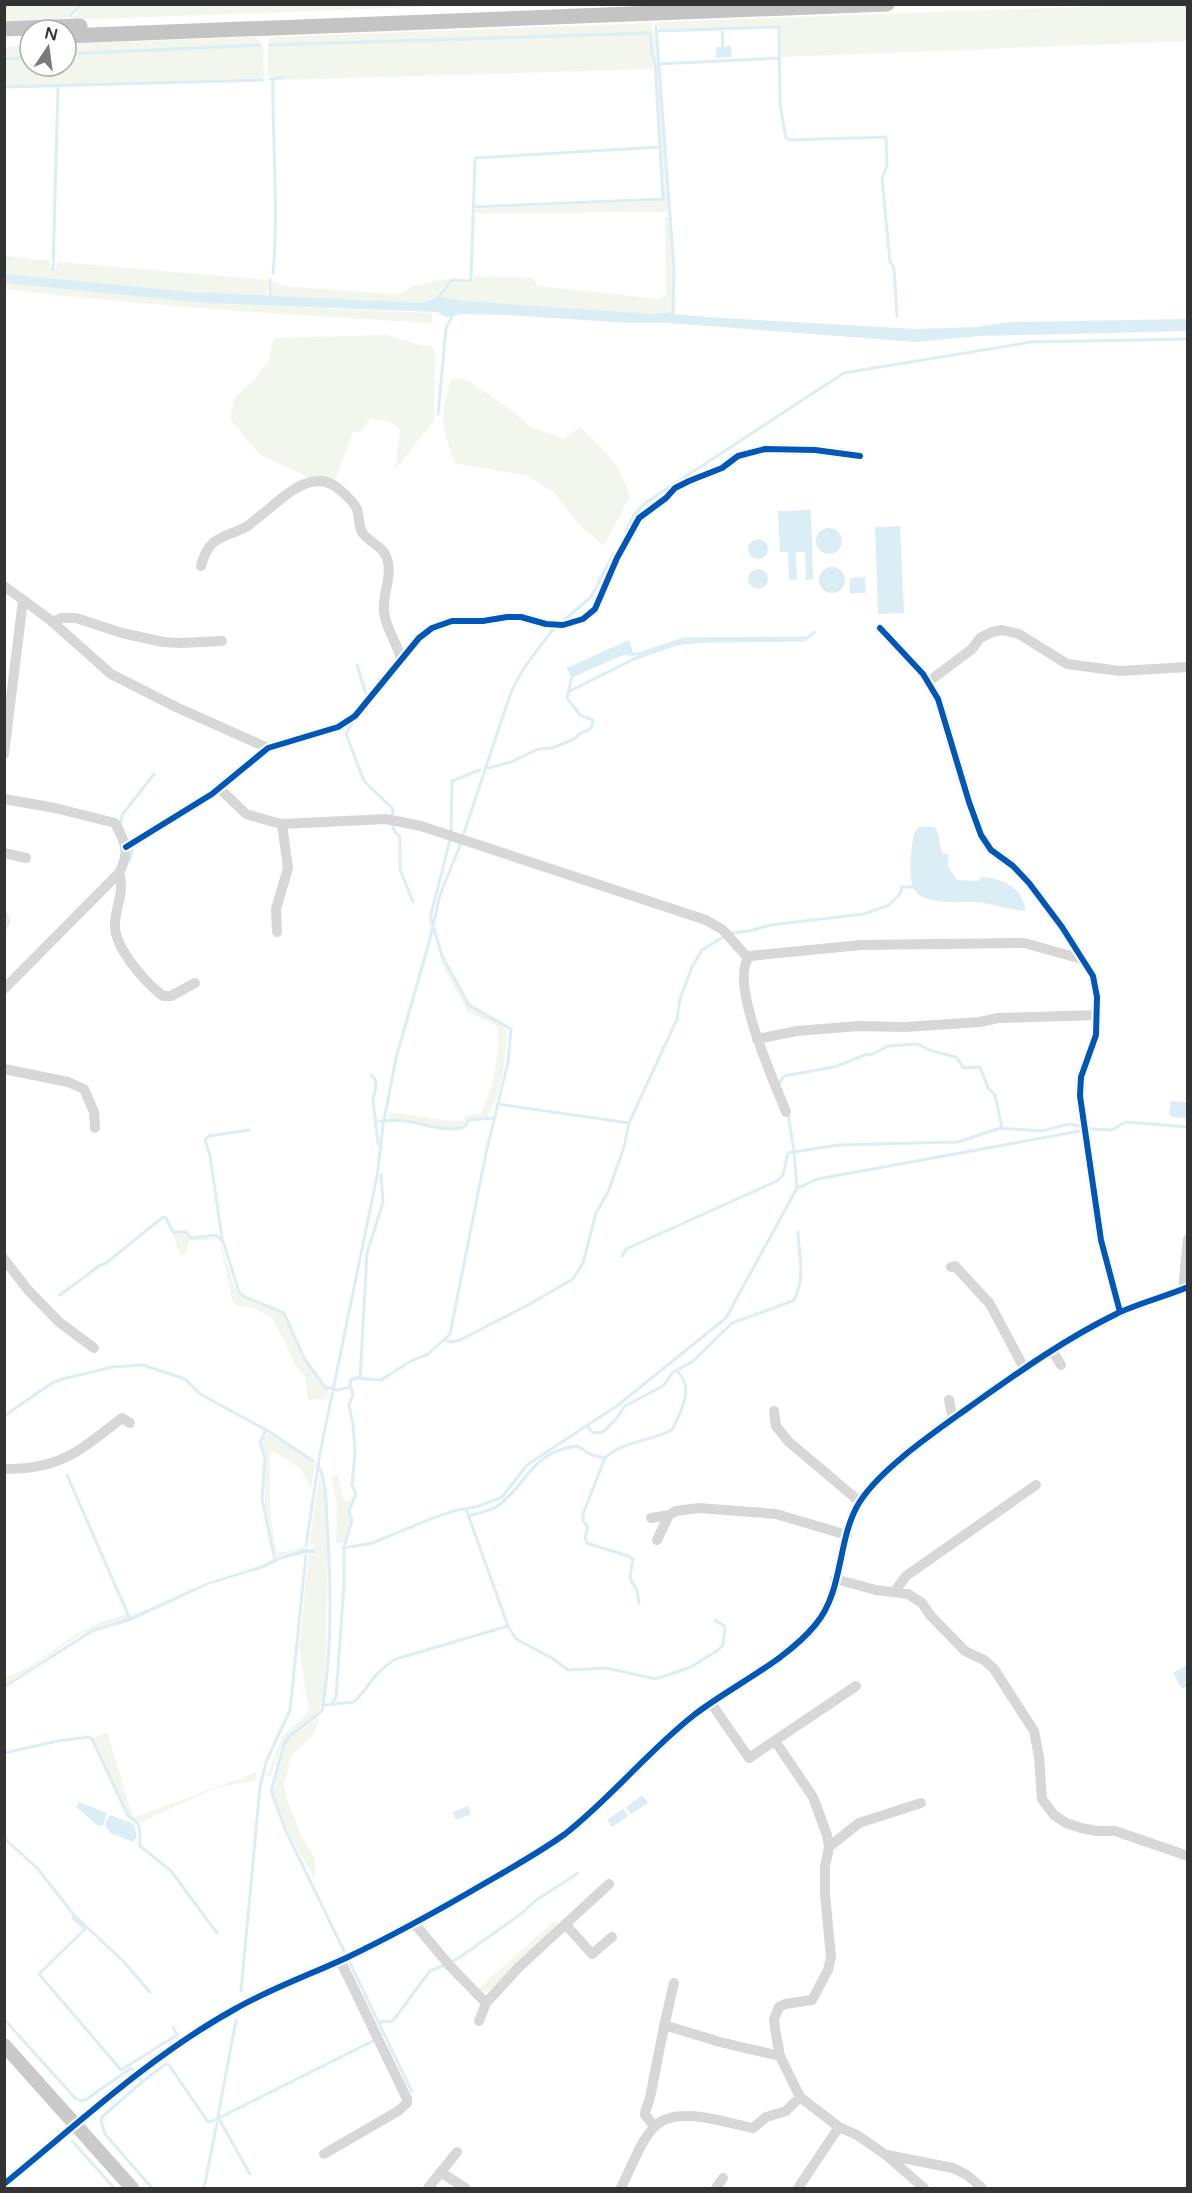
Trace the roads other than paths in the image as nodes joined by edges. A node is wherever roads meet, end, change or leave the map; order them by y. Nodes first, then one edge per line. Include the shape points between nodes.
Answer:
1 (638, 4) edge
2 (887, 4) edge
3 (4, 29) edge
4 (78, 36) edge
5 (860, 456) dead end
6 (201, 566) dead end
7 (4, 586) edge
8 (24, 600) junction
9 (52, 622) junction
10 (880, 628) dead end
11 (222, 640) dead end
12 (401, 659) junction
13 (1188, 667) edge
14 (928, 682) junction
15 (268, 748) junction
16 (4, 754) edge
17 (219, 788) junction
18 (4, 799) edge
19 (282, 824) junction
20 (126, 847) junction
21 (4, 853) edge
22 (26, 858) dead end
23 (119, 873) junction
24 (277, 932) dead end
25 (748, 958) junction
26 (1082, 958) junction
27 (195, 983) dead end
28 (4, 988) edge
29 (1097, 1015) junction
30 (757, 1039) junction
31 (4, 1069) edge
32 (786, 1112) dead end
33 (94, 1128) dead end
34 (1188, 1239) edge
35 (4, 1258) edge
36 (951, 1267) dead end
37 (1185, 1288) edge
38 (1120, 1312) junction
39 (94, 1348) dead end
40 (1052, 1350) junction
41 (1061, 1365) dead end
42 (1024, 1368) junction
43 (949, 1400) dead end
44 (774, 1411) dead end
45 (953, 1419) junction
46 (130, 1423) dead end
47 (4, 1469) edge
48 (1036, 1485) dead end
49 (860, 1502) junction
50 (669, 1515) junction
51 (651, 1518) dead end
52 (847, 1535) junction
53 (657, 1540) dead end
54 (835, 1579) junction
55 (895, 1591) junction
56 (856, 1686) dead end
57 (711, 1703) junction
58 (775, 1741) junction
59 (921, 1803) dead end
60 (829, 1847) junction
61 (1188, 1856) edge
62 (609, 1884) dead end
63 (414, 1923) junction
64 (566, 1925) junction
65 (612, 1936) dead end
66 (340, 1960) junction
67 (674, 1983) dead end
68 (486, 2003) junction
69 (479, 2021) dead end
70 (664, 2025) junction
71 (4, 2045) edge
72 (780, 2056) junction
73 (800, 2097) junction
74 (75, 2123) junction
75 (655, 2127) junction
76 (839, 2127) junction
77 (458, 2152) dead end
78 (324, 2154) dead end
79 (886, 2155) junction
80 (442, 2173) junction
81 (723, 2178) dead end
82 (4, 2184) edge
83 (132, 2188) edge
84 (428, 2188) edge
85 (465, 2188) edge
86 (621, 2188) edge
87 (716, 2188) edge
88 (798, 2188) edge
89 (924, 2188) edge
90 (982, 2188) edge

1 - 3 highway
2 - 4 highway
5 - 12 street via 765,449 738,456 722,468 675,488 639,518 595,609 583,619 563,625 514,617 452,621 432,628
6 - 12 street via 213,541 247,526 292,490 312,481 333,484 348,496 357,509 362,531 388,561 384,614
7 - 8 street
8 - 9 street
8 - 16 street
9 - 11 street via 76,618 163,642
9 - 15 street via 121,680
10 - 14 street
12 - 15 street via 347,722
13 - 14 street via 1120,671 1067,664 1019,634 1002,630 980,638 972,649
14 - 26 street via 938,699 981,834 991,850 1029,883
15 - 17 street
17 - 19 street via 246,814
17 - 20 street
18 - 20 street via 115,823
19 - 24 street via 288,868 276,909
19 - 25 street via 386,819 421,826 706,920 723,930
20 - 23 street
21 - 22 street
23 - 27 street via 122,882 115,933 124,951 163,996 171,996
23 - 28 street
25 - 26 street via 756,954 861,945 967,943 1024,944
25 - 30 street via 744,969 747,1001
26 - 29 street via 1093,976
29 - 30 street via 998,1018 905,1027 859,1026 796,1031
29 - 38 street via 1096,1035 1081,1077 1080,1096 1101,1240
30 - 32 street
31 - 33 street via 84,1089 94,1112
34 - 37 street
35 - 39 street via 59,1322
36 - 42 street via 955,1266 972,1282 990,1304
37 - 38 street
38 - 40 street
40 - 41 street
40 - 42 street
42 - 45 street
43 - 45 street
44 - 49 street via 776,1426 789,1442
45 - 49 street via 879,1479
46 - 47 street via 122,1418 63,1460
48 - 55 street via 906,1576
49 - 52 street
50 - 51 street
50 - 52 street via 699,1508 756,1511
50 - 53 street
52 - 54 street
54 - 55 street
54 - 57 street via 823,1615 813,1627 794,1646
55 - 61 street via 922,1603 965,1651 994,1669 1034,1731 1042,1799 1054,1815 1081,1828 1115,1831
56 - 58 street
57 - 58 street via 749,1758
57 - 63 street via 564,1834
58 - 60 street via 813,1797
59 - 60 street via 860,1823
60 - 72 street via 825,1894 831,1958 812,2000 778,2007 774,2019
62 - 64 street
63 - 66 street
63 - 68 street
64 - 65 street via 592,1954
64 - 68 street
66 - 74 street via 242,2005 182,2041
66 - 78 street via 407,2103
67 - 70 street
68 - 69 street
70 - 72 street
70 - 75 street via 651,2098 645,2111
71 - 74 main road
72 - 73 street
73 - 75 street via 786,2111 766,2117 753,2128 695,2116 662,2120
73 - 76 street
74 - 82 street
74 - 83 main road
75 - 86 street
76 - 79 street
76 - 88 street
77 - 80 street
79 - 89 street
79 - 90 street via 953,2168
80 - 84 street
80 - 85 street
81 - 87 street

